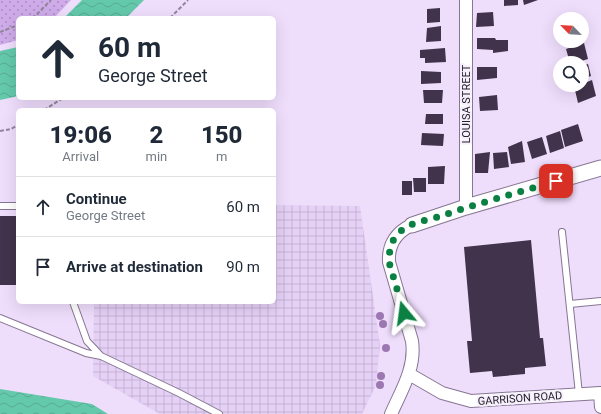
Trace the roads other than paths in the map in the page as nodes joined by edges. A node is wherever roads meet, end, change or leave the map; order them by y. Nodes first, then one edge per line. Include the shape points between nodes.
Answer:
1 (466, 0) edge
2 (601, 168) edge
3 (0, 206) edge
4 (16, 206) edge
5 (466, 207) junction
6 (412, 225) joint
7 (562, 232) dead end
8 (601, 301) edge
9 (74, 304) edge
10 (570, 304) junction
11 (0, 318) edge
12 (101, 356) junction
13 (409, 374) junction
14 (579, 394) junction
15 (601, 406) edge
16 (219, 414) edge
17 (391, 414) edge

1 - 5 street, LOUISA STREET
2 - 5 street
3 - 4 lane
5 - 6 street
6 - 13 street via 396,236 389,255 412,341 413,357
7 - 10 lane
8 - 10 lane
9 - 12 lane via 87,341
10 - 14 lane
11 - 12 lane
12 - 16 lane
13 - 14 street, GARRISON ROAD via 442,393 471,402
13 - 17 street
14 - 15 street, GARRISON ROAD via 600,393

